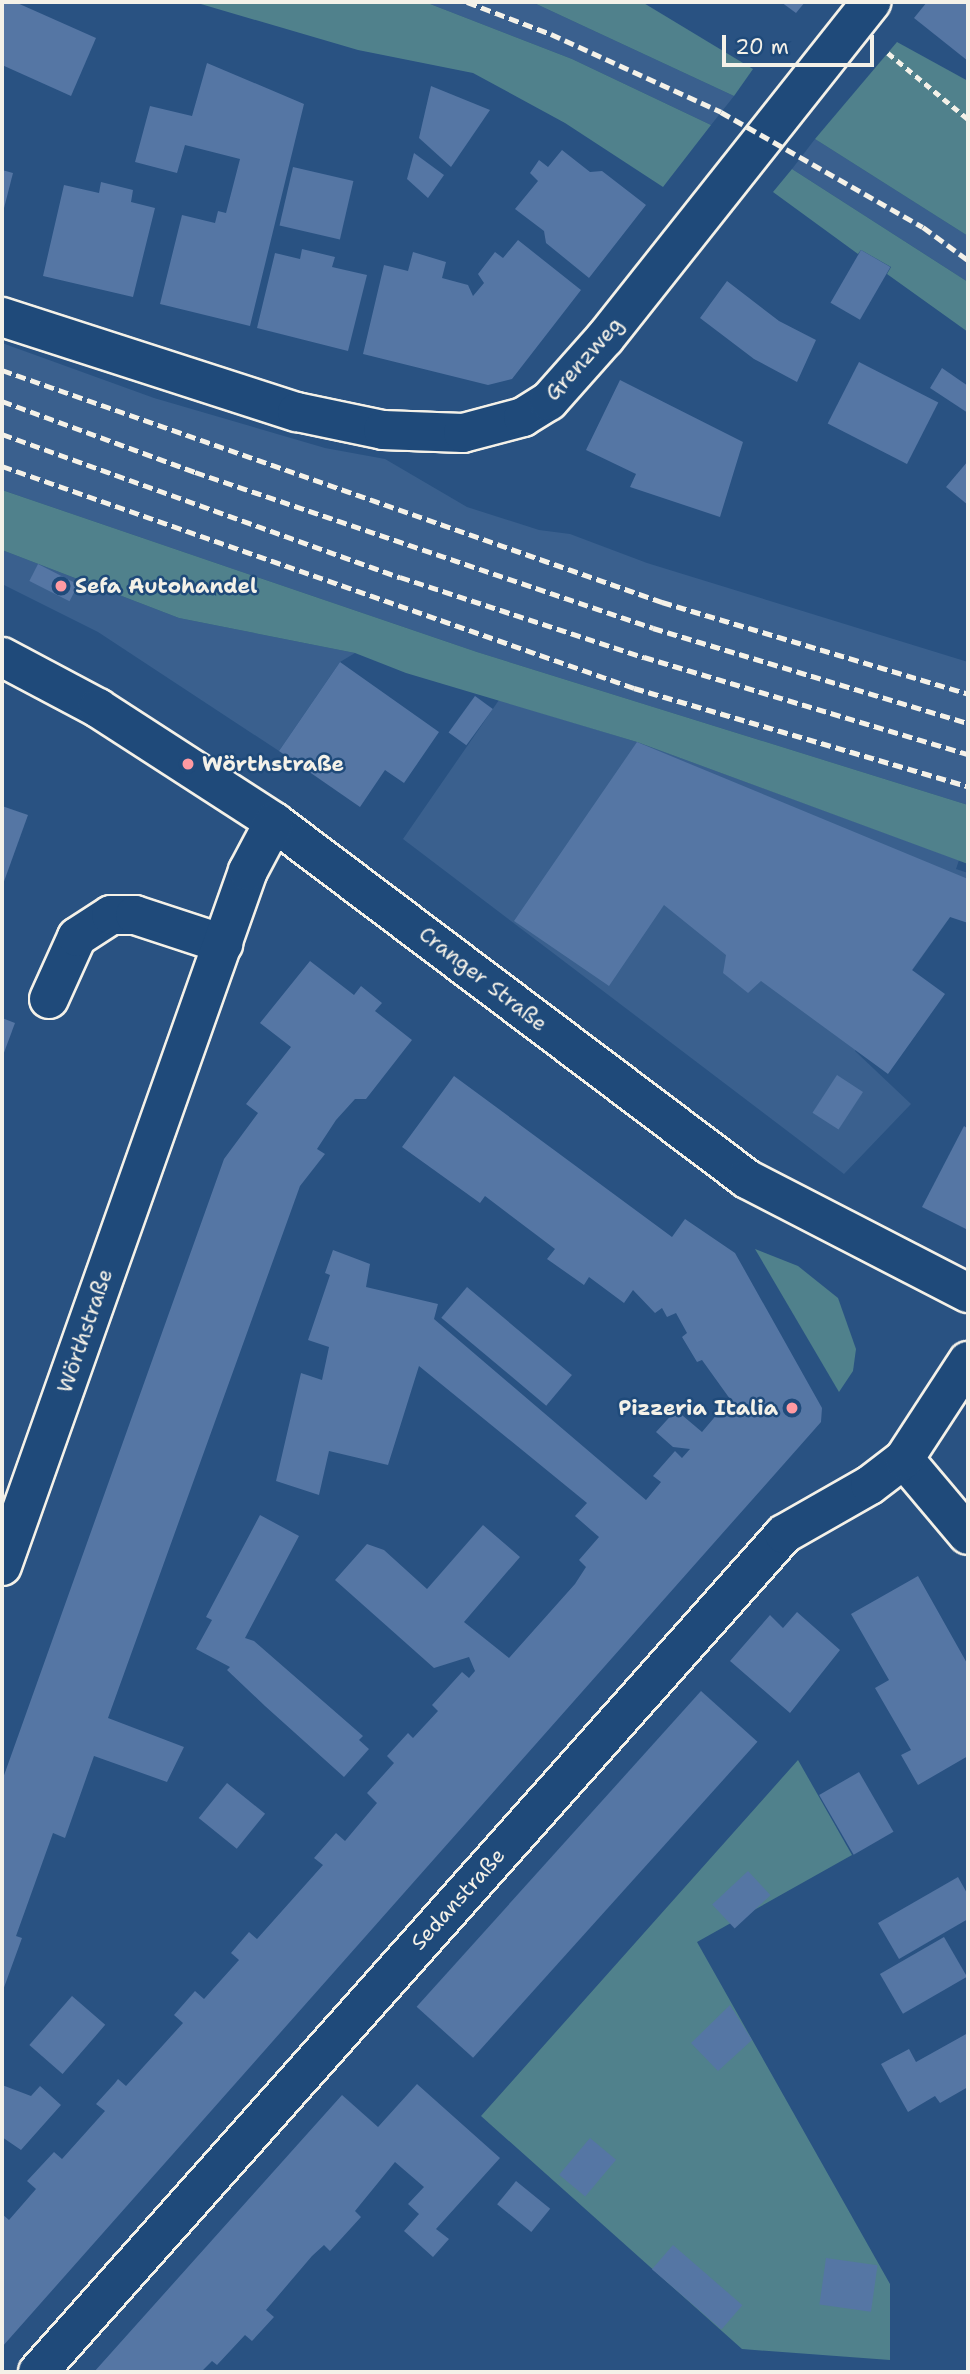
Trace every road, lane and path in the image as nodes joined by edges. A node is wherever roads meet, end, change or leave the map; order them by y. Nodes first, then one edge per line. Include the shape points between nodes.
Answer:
1 (863, 12) edge
2 (968, 119) edge
3 (2, 317) edge
4 (2, 657) edge
5 (274, 822) junction
6 (223, 944) junction
7 (49, 999) dead end
8 (968, 1293) edge
9 (968, 1361) edge
10 (904, 1459) junction
11 (968, 1535) edge
12 (2, 1566) edge
13 (38, 2372) edge

1 - 2 path
1 - 3 street, Grenzweg via 597,348 549,401 513,421 463,433 383,430 297,412
4 - 5 street, Cranger Straße via 98,708
5 - 6 street, Wörthstraße via 248,871
5 - 8 street, Cranger Straße via 747,1179
6 - 7 street via 135,915 111,915 77,937
6 - 12 street, Wörthstraße
9 - 10 street, Sedanstraße
10 - 11 street
10 - 13 street, Sedanstraße via 870,1485 784,1534

